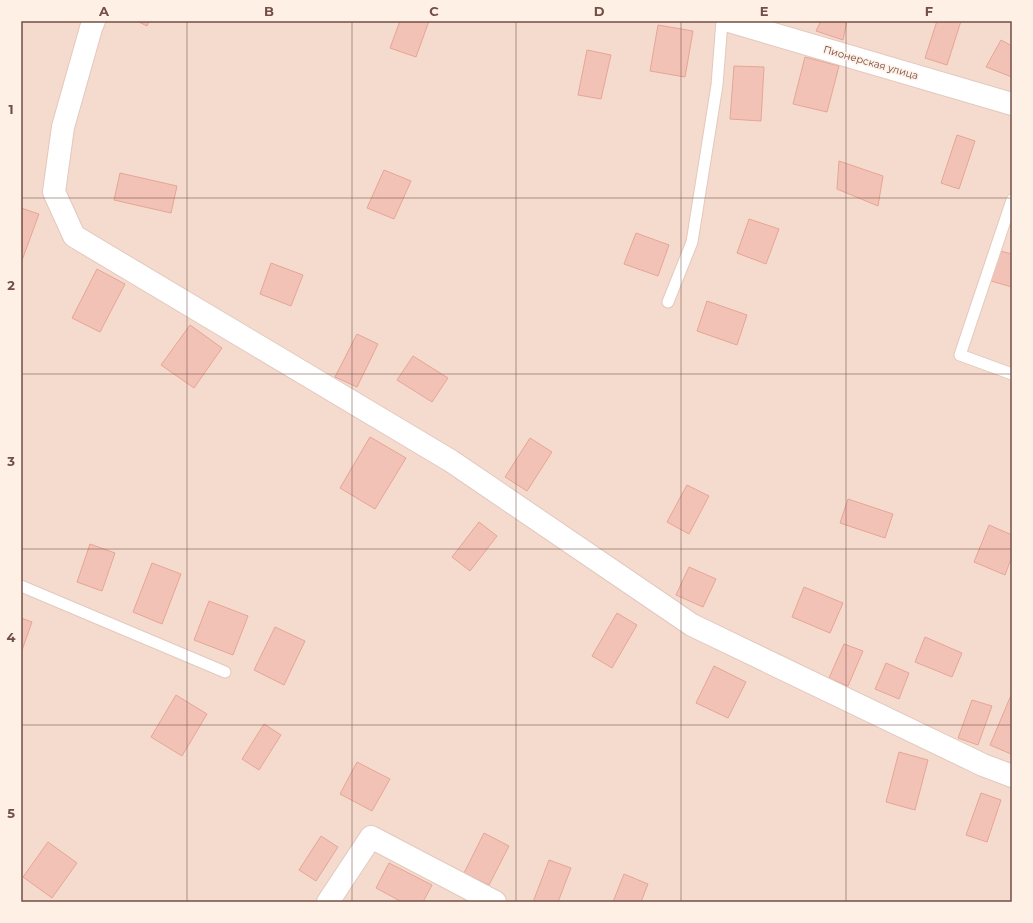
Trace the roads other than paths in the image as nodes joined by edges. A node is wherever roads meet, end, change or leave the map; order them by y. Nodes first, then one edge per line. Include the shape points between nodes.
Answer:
1 (94, 21) edge
2 (722, 21) edge
3 (729, 21) edge
4 (1012, 104) edge
5 (1012, 200) edge
6 (668, 302) dead end
7 (1012, 374) edge
8 (21, 586) edge
9 (225, 672) dead end
10 (1012, 776) edge
11 (328, 902) edge
12 (495, 902) edge

1 - 10 street via 63,127 54,192 74,236 451,461 692,625 983,765
2 - 6 lane via 717,85 692,242
3 - 4 street, Пионерская улица
5 - 7 lane via 960,355
8 - 9 lane
11 - 12 street via 371,837

